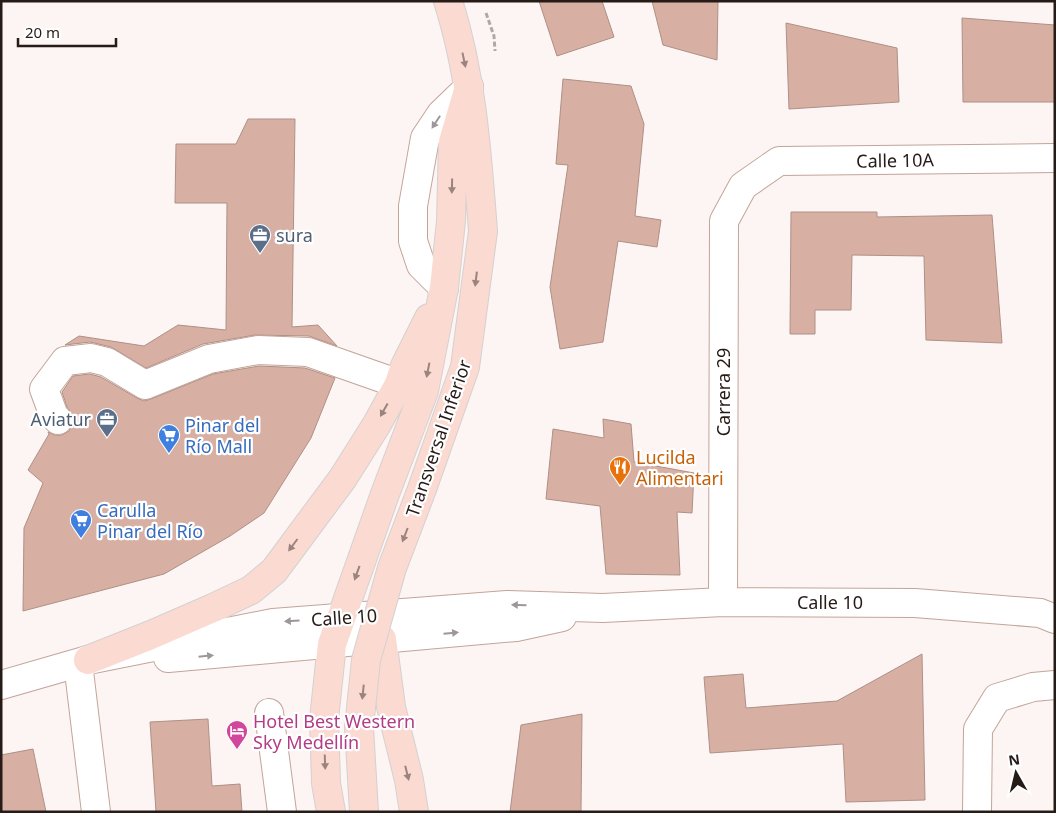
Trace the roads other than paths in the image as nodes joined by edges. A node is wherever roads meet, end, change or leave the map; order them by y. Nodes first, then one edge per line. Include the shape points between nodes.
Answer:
1 (448, 1) edge
2 (469, 87) junction
3 (1055, 158) edge
4 (743, 186) joint
5 (444, 288) junction
6 (399, 384) junction
7 (58, 420) dead end
8 (722, 602) junction
9 (603, 608) junction
10 (340, 618) junction
11 (1055, 619) edge
12 (382, 640) junction
13 (332, 644) junction
14 (83, 661) junction
15 (1, 685) edge
16 (1055, 686) edge
17 (269, 713) dead end
18 (96, 812) edge
19 (282, 812) edge
20 (331, 812) edge
21 (364, 812) edge
22 (414, 812) edge
23 (977, 812) edge

1 -> 2 main road, Transversal Inferior
2 -> 5 main road via 453,142 451,221
2 -> 5 street via 441,114 425,138 413,206 413,241 421,265
2 -> 21 main road, Transversal Inferior, bridge via 483,231 465,367 392,568 366,660 359,727
3 - 4 street, Calle 10A via 779,161
4 - 8 street, Carrera 29 via 724,221
5 - 6 main road
5 -> 10 main road via 424,391
6 - 7 street via 308,352 258,350 209,359 145,385 106,362 91,358 65,361 44,388
6 -> 14 main road via 343,478 274,571 251,590 151,635
8 - 9 street, Calle 10
8 - 11 street, Calle 10 via 914,603 1040,613
9 -> 10 street, Calle 10 via 507,605
12 -> 9 street, Calle 10 via 516,627
10 - 13 main road
10 -> 14 street, Calle 10 via 273,623
12 - 13 street, Calle 10
12 -> 22 main road via 391,707
14 -> 13 street, Calle 10 via 184,658
13 -> 20 main road via 324,719 326,783
14 - 15 street, Calle 10
14 - 18 street
16 - 23 street via 1033,687 997,698 978,728
17 - 19 street

